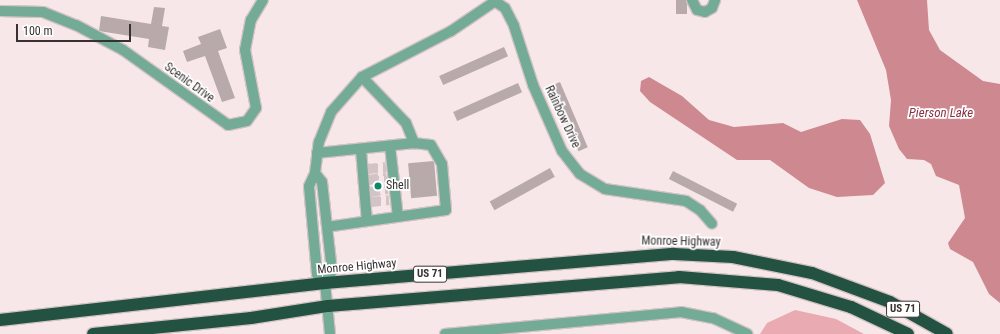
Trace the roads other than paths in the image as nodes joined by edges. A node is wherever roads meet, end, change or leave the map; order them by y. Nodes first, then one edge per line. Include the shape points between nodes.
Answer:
1 (263, 0) edge
2 (692, 0) edge
3 (715, 0) edge
4 (496, 1) edge
5 (0, 11) edge
6 (362, 77) junction
7 (414, 143) junction
8 (390, 146) junction
9 (361, 150) junction
10 (317, 153) junction
11 (315, 173) junction
12 (398, 217) junction
13 (367, 221) junction
14 (712, 224) dead end
15 (327, 227) junction
16 (325, 283) junction
17 (328, 306) junction
18 (0, 320) edge
19 (93, 334) edge
20 (330, 334) edge
21 (445, 334) edge
22 (747, 334) edge
23 (908, 334) edge
24 (947, 334) edge

1 - 5 street, Scenic Drive via 250,20 245,50 256,108 247,121 228,124 123,50 76,25 43,12
2 - 3 street via 697,10 705,12 712,8
4 - 6 street, Rainbow Drive via 451,31
4 - 14 street, Rainbow Drive via 505,8 514,26 533,85 571,165 605,189 686,201 700,210
6 - 7 street via 406,123
6 - 10 street, Rainbow Drive via 331,112
7 - 8 street
7 - 12 street via 431,145 442,164 446,210
8 - 9 street
8 - 12 street via 392,199
9 - 10 street
9 - 13 street via 368,203
10 - 11 street, Rainbow Drive
11 - 15 street, Rainbow Drive via 322,182
11 - 16 street, Rainbow Drive via 309,186 317,274
12 - 13 street
13 - 15 street
15 - 16 street, Rainbow Drive via 332,271
16 - 17 street, Rainbow Drive
16 - 18 highway, Monroe Highway / US 71
16 - 24 highway, Monroe Highway / US 71 via 674,254 761,260 857,288
17 - 19 highway, US 71 via 251,318
17 - 20 street, Rainbow Drive
17 - 23 highway, US 71 via 679,277 778,285 851,307
21 - 22 street via 675,312 713,318

